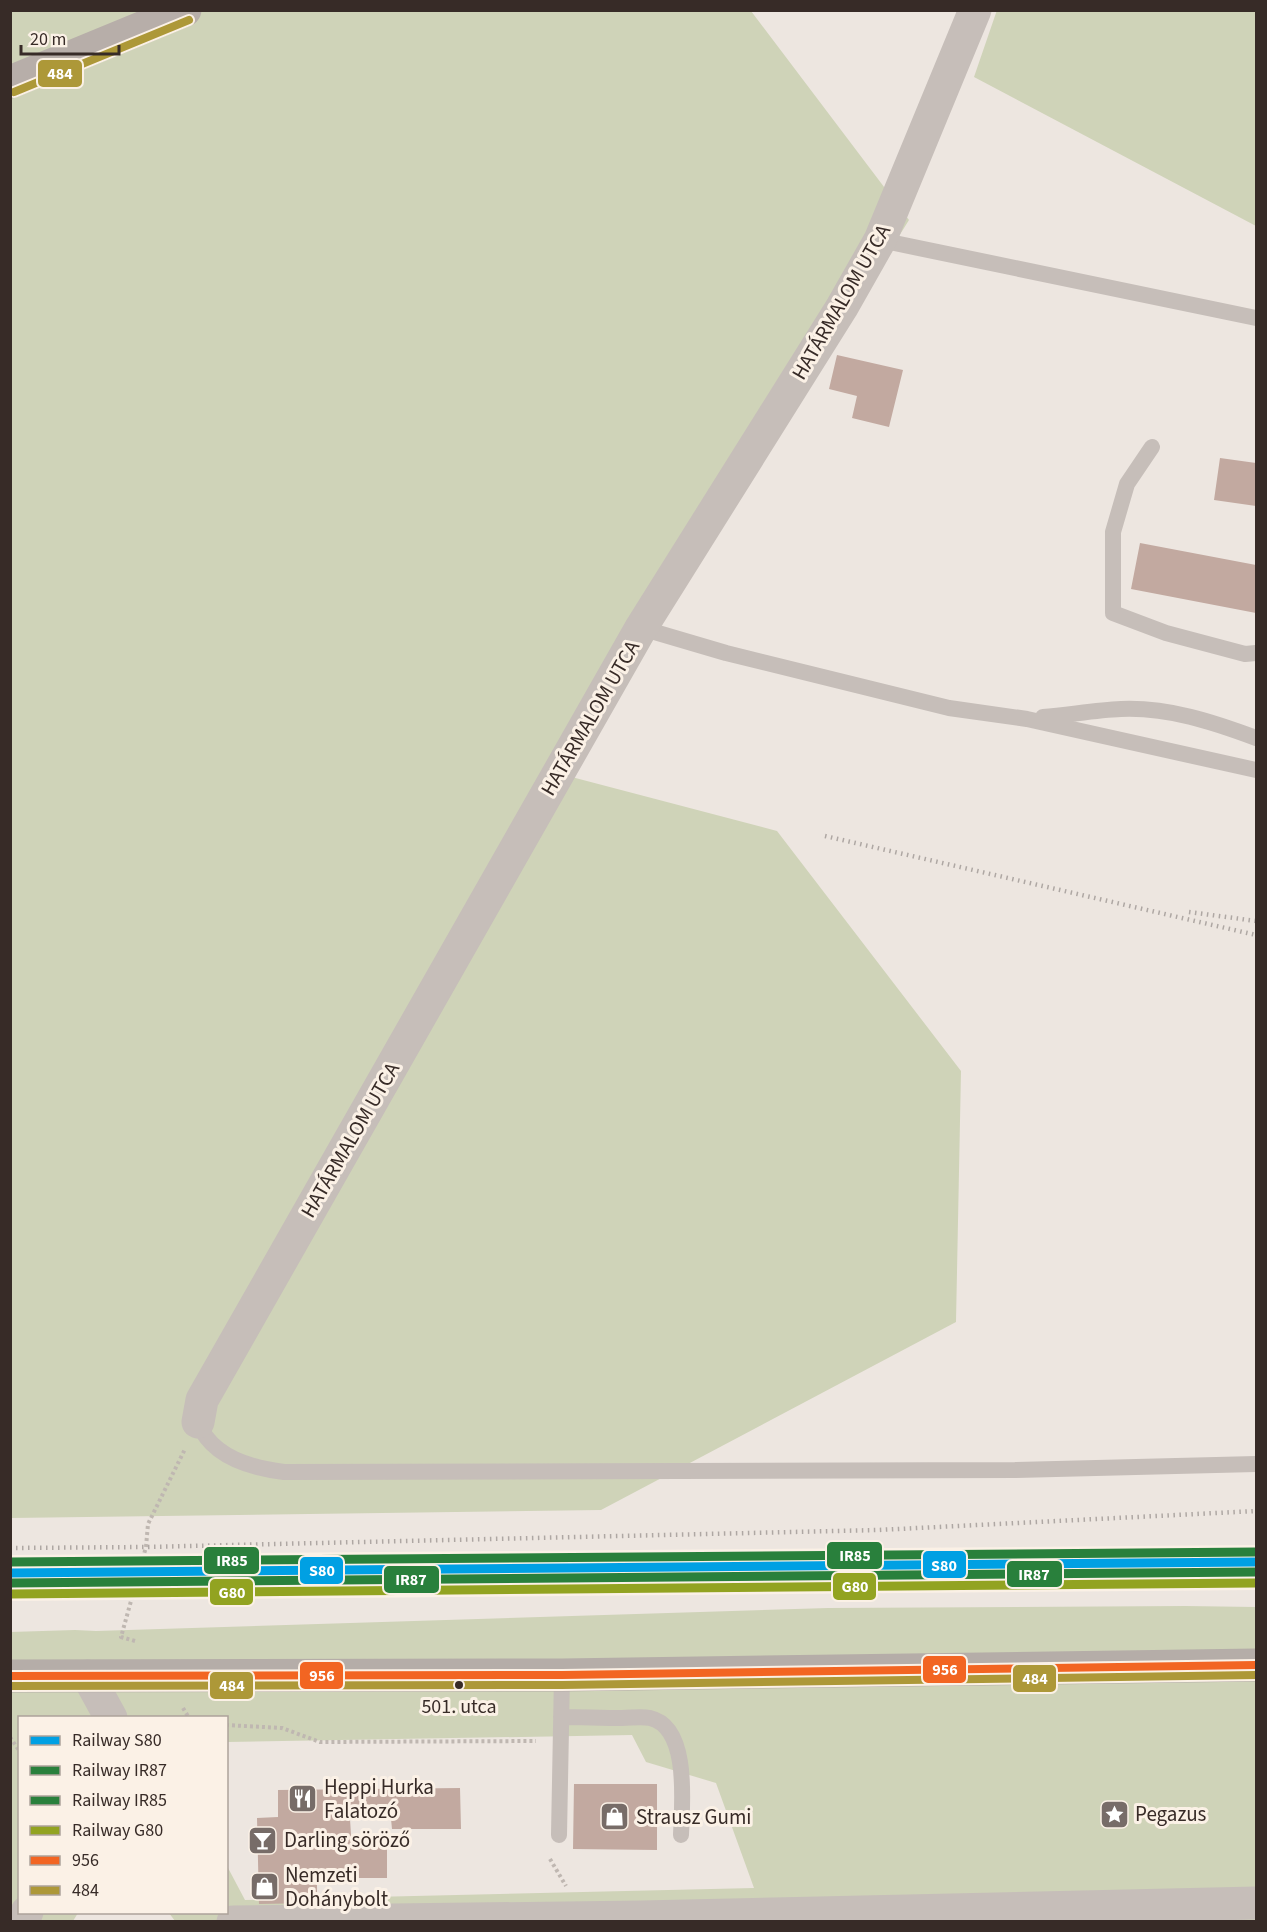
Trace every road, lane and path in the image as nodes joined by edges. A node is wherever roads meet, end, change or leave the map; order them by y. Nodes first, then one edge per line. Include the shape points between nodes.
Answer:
1 (185, 10) edge
2 (975, 10) edge
3 (10, 82) edge
4 (880, 240) junction
5 (1257, 318) edge
6 (1152, 447) dead end
7 (641, 628) junction
8 (1257, 653) edge
9 (1027, 719) junction
10 (1257, 738) edge
11 (1257, 770) edge
12 (198, 1422) junction
13 (1257, 1464) edge
14 (139, 1642) dead end
15 (1257, 1665) edge
16 (562, 1675) junction
17 (10, 1676) edge
18 (88, 1676) junction
19 (89, 1716) edge
20 (110, 1716) edge
21 (561, 1717) junction
22 (228, 1725) edge
23 (536, 1752) dead end
24 (559, 1835) dead end
25 (681, 1835) dead end
26 (549, 1857) dead end
27 (1257, 1903) edge
28 (584, 1918) junction
29 (643, 1919) edge
30 (230, 1922) edge

1 - 3 main road
2 - 4 street, HATÁRMALOM UTCA
4 - 5 lane
4 - 7 street, HATÁRMALOM UTCA
6 - 8 lane via 1127,484 1113,532 1113,613 1166,633 1245,654
7 - 9 lane via 949,708
7 - 12 street, HATÁRMALOM UTCA via 202,1400
9 - 10 lane via 1123,709 1176,713
9 - 11 lane
12 - 13 lane via 209,1440 235,1460 284,1472 1015,1470
12 - 14 path via 148,1524 146,1547 121,1637
15 - 16 main road
16 - 18 main road
16 - 21 lane
17 - 18 main road
18 - 19 street
18 - 20 street
21 - 24 lane
21 - 25 lane via 649,1718 666,1727 678,1752
22 - 23 path via 282,1728 320,1742 537,1741
26 - 28 path
27 - 29 street
28 - 29 street
28 - 30 street

